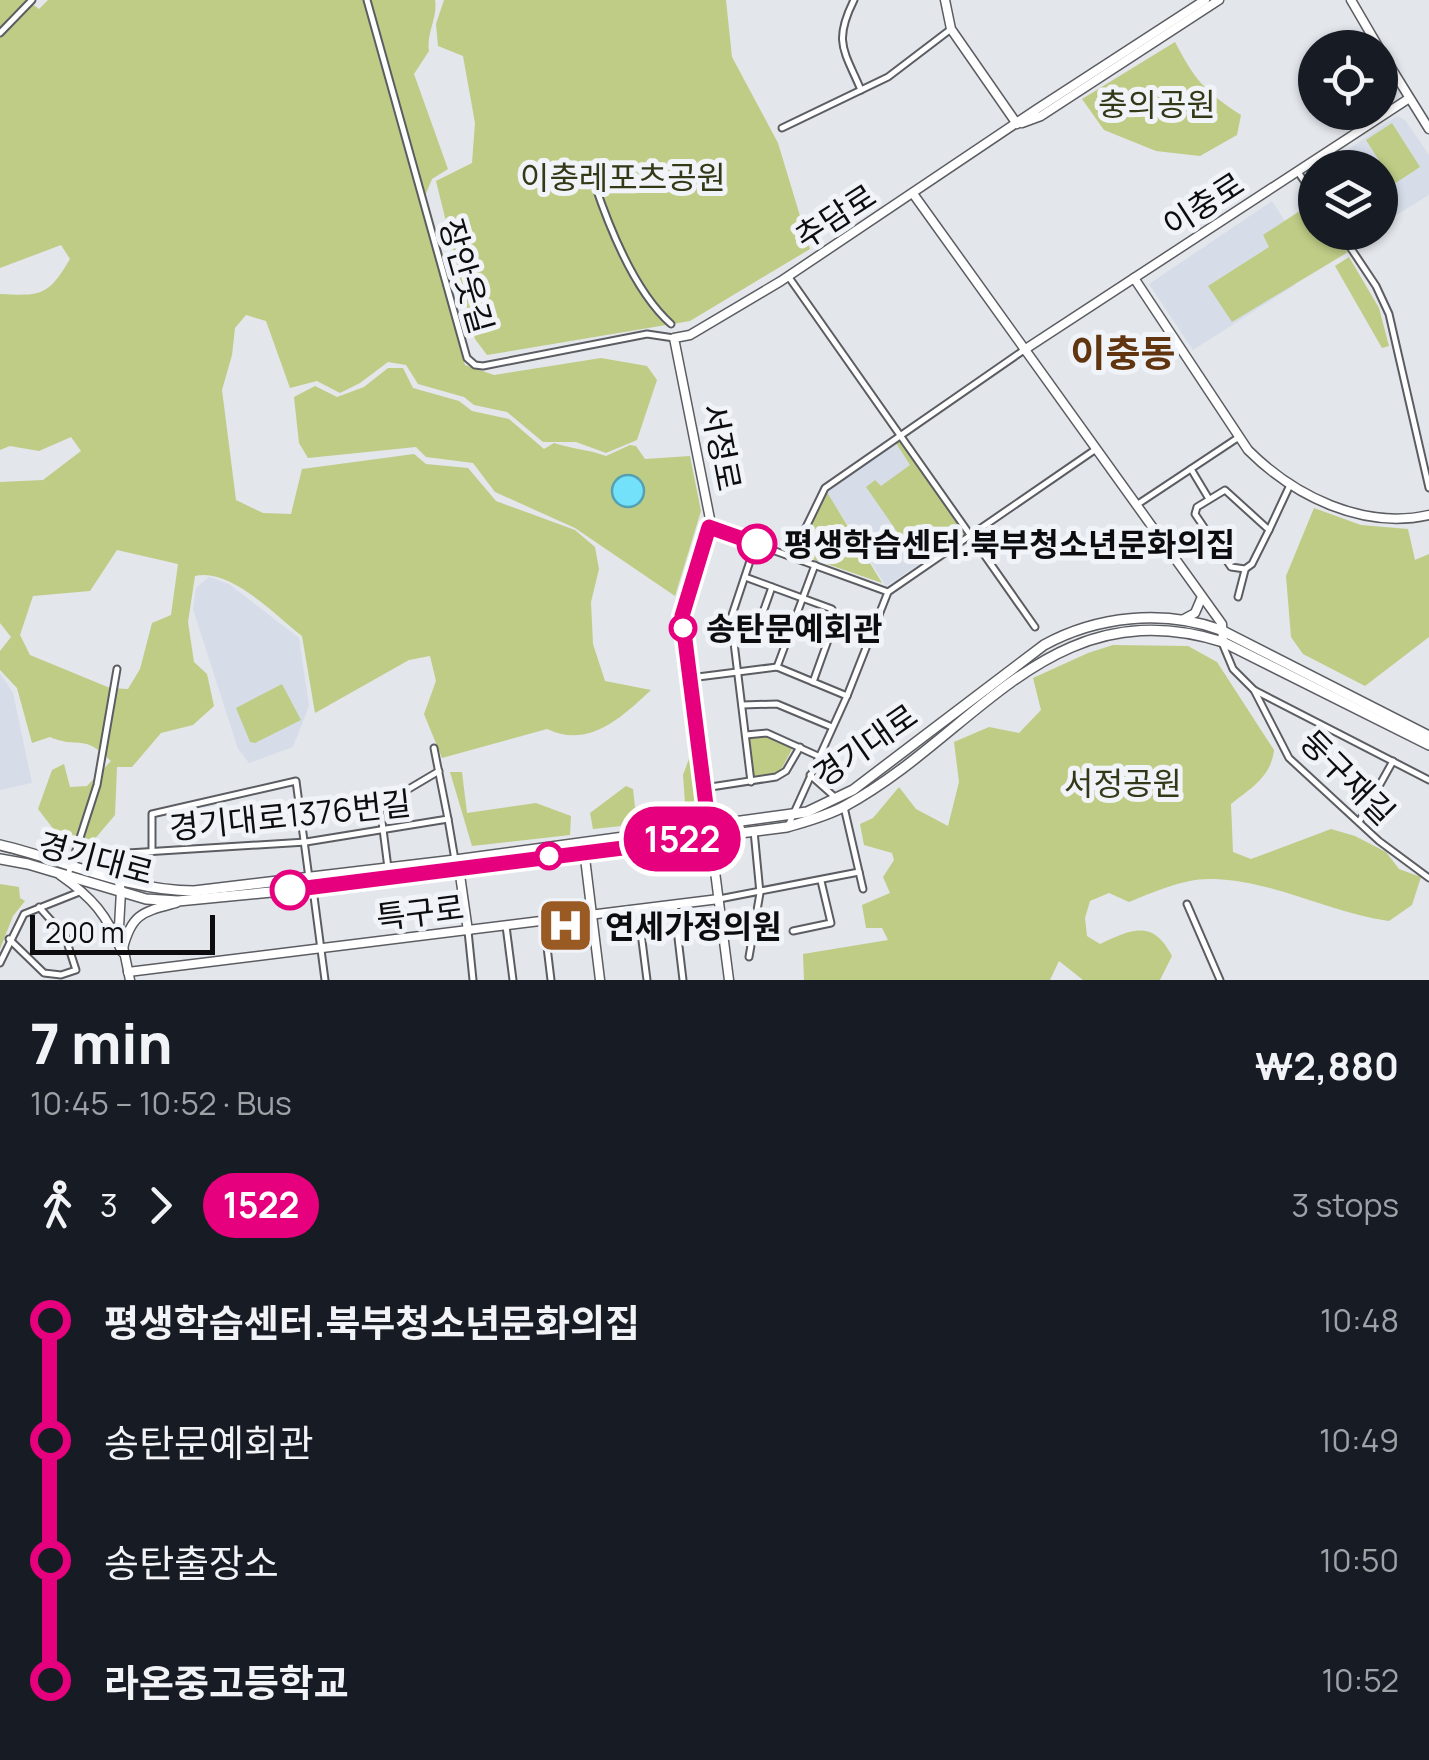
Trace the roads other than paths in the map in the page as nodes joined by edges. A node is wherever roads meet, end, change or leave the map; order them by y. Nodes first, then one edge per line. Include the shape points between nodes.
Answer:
1 (32, 0) edge
2 (367, 0) edge
3 (854, 0) edge
4 (945, 0) edge
5 (1205, 0) edge
6 (1219, 0) edge
7 (1351, 0) edge
8 (951, 29) junction
9 (1368, 30) edge
10 (0, 32) edge
11 (1398, 82) edge
12 (861, 90) junction
13 (1408, 99) junction
14 (1018, 124) junction
15 (782, 128) dead end
16 (1429, 129) edge
17 (1331, 150) edge
18 (1298, 172) edge
19 (594, 182) dead end
20 (914, 194) junction
21 (1352, 250) edge
22 (788, 276) junction
23 (1134, 278) junction
24 (671, 324) dead end
25 (674, 338) junction
26 (1024, 350) junction
27 (900, 433) junction
28 (1240, 437) junction
29 (1096, 449) junction
30 (1191, 469) junction
31 (1290, 485) junction
32 (1429, 488) edge
33 (1209, 499) junction
34 (1138, 504) junction
35 (1429, 514) edge
36 (709, 527) junction
37 (1269, 530) junction
38 (972, 534) junction
39 (756, 543) junction
40 (792, 556) junction
41 (815, 565) junction
42 (1246, 570) junction
43 (745, 577) junction
44 (772, 587) junction
45 (888, 592) junction
46 (1238, 596) dead end
47 (803, 599) junction
48 (1200, 599) junction
49 (836, 618) junction
50 (1180, 621) junction
51 (1035, 627) dead end
52 (874, 628) junction
53 (1222, 630) junction
54 (732, 632) junction
55 (1223, 642) junction
56 (777, 667) junction
57 (117, 669) dead end
58 (737, 672) junction
59 (690, 678) junction
60 (813, 682) junction
61 (1254, 690) junction
62 (847, 696) junction
63 (742, 705) junction
64 (1286, 706) junction
65 (1269, 720) junction
66 (832, 727) junction
67 (1414, 733) junction
68 (1429, 733) edge
69 (746, 735) junction
70 (800, 747) junction
71 (434, 748) dead end
72 (1429, 748) edge
73 (818, 756) junction
74 (1393, 762) junction
75 (439, 771) junction
76 (810, 774) junction
77 (1429, 780) edge
78 (751, 782) junction
79 (704, 788) junction
80 (840, 803) junction
81 (795, 814) junction
82 (448, 819) junction
83 (1358, 822) junction
84 (787, 827) junction
85 (384, 829) junction
86 (754, 831) junction
87 (710, 832) junction
88 (306, 842) junction
89 (0, 845) edge
90 (584, 848) junction
91 (152, 852) junction
92 (0, 859) edge
93 (457, 864) junction
94 (72, 865) junction
95 (388, 868) junction
96 (56, 872) junction
97 (859, 872) junction
98 (68, 876) junction
99 (118, 878) junction
100 (1429, 878) edge
101 (822, 881) junction
102 (311, 883) junction
103 (863, 889) dead end
104 (83, 891) junction
105 (121, 892) junction
106 (760, 893) junction
107 (719, 899) junction
108 (178, 902) junction
109 (674, 904) junction
110 (1187, 904) dead end
111 (39, 908) junction
112 (638, 909) junction
113 (592, 915) junction
114 (544, 922) junction
115 (506, 926) junction
116 (793, 931) dead end
117 (468, 932) junction
118 (9, 939) junction
119 (320, 950) junction
120 (122, 952) junction
121 (749, 958) dead end
122 (0, 963) edge
123 (76, 970) junction
124 (129, 976) edge
125 (79, 980) edge
126 (324, 980) edge
127 (473, 980) edge
128 (513, 980) edge
129 (551, 980) edge
130 (600, 980) edge
131 (647, 980) edge
132 (684, 980) edge
133 (729, 980) edge
134 (1220, 980) edge

1 - 10 street
2 - 25 street, 장안웃길 via 466,358 482,366 648,334
3 - 12 street via 841,42
4 - 8 street
5 - 14 street, 추담로
6 - 14 street, 추담로 via 1041,116
7 - 9 street
8 - 12 street
8 - 14 street
11 - 13 street
12 - 15 street
13 - 16 street
13 - 17 street, 이충로
14 - 20 street, 추담로
18 - 23 street, 이충로
19 - 24 street via 628,262
20 - 22 street, 추담로
20 - 26 street
21 - 32 street via 1389,314
22 - 25 street, 추담로 via 690,335
22 - 27 street
23 - 26 street, 이충로
23 - 28 street
25 - 36 street, 서정로
26 - 27 street, 이충로
26 - 29 street
27 - 38 street
27 - 40 street, 이충로 via 825,488
28 - 30 street
28 - 31 street
29 - 34 street
29 - 38 street
30 - 33 street
30 - 34 street
31 - 35 street via 1366,515
31 - 37 street
33 - 37 street via 1225,490
33 - 42 street via 1195,514 1231,567
34 - 48 street
36 - 39 street
36 - 59 street, 서정로 via 682,616
37 - 42 street
38 - 45 street
38 - 51 street
39 - 40 street
39 - 43 street
40 - 41 street
41 - 45 street
41 - 47 street
42 - 46 street
43 - 44 street
43 - 54 street
44 - 47 street
44 - 54 street via 757,629
45 - 52 street
47 - 49 street via 832,609
47 - 56 street
48 - 50 street via 1195,613
48 - 53 street
49 - 52 street
49 - 60 street
50 - 53 main road, 경기대로
50 - 80 main road, 경기대로 via 1100,622 1059,637
52 - 62 street
53 - 55 street
53 - 67 main road, 경기대로
54 - 58 street
55 - 61 street, 둥구재길 via 1233,669
55 - 67 main road, 경기대로
55 - 80 main road, 경기대로 via 1145,630 1072,645 1034,666 884,782
56 - 58 street
56 - 60 street
57 - 94 street via 97,786
58 - 59 street
58 - 63 street
59 - 79 street, 서정로
60 - 62 street
61 - 64 street
61 - 65 street, 둥구재길
62 - 66 street
63 - 66 street via 777,704
63 - 69 street
64 - 65 street via 1273,704
64 - 74 street
65 - 83 street, 둥구재길 via 1289,758
66 - 73 street
67 - 68 main road, 경기대로
67 - 72 main road, 경기대로
69 - 70 street via 767,732
69 - 78 street
70 - 73 street
70 - 78 street via 786,770
71 - 75 street
73 - 76 street
74 - 77 street
74 - 83 street
75 - 82 street
75 - 85 street via 380,806
76 - 80 street
76 - 81 street
78 - 79 street
79 - 87 street, 서정로
80 - 81 main road, 경기대로
80 - 84 main road, 경기대로
80 - 97 street
81 - 84 street
81 - 87 main road, 경기대로
82 - 85 street, 경기대로1376번길
82 - 93 street, 경기대로1376번길
83 - 100 street, 둥구재길
84 - 86 main road, 경기대로
85 - 88 street, 경기대로1376번길
85 - 95 street
86 - 87 main road, 경기대로
86 - 106 street
87 - 90 main road, 경기대로
87 - 107 street, 서정로
88 - 91 street, 경기대로1376번길
88 - 91 street via 296,781 152,814
88 - 102 street
89 - 94 main road, 경기대로
90 - 93 main road, 경기대로
90 - 113 street
91 - 99 street, 경기대로1376번길 via 118,860
92 - 96 main road, 경기대로
93 - 95 main road, 경기대로
93 - 102 main road, 경기대로
93 - 117 street
94 - 98 street
94 - 99 main road, 경기대로
95 - 102 main road, 경기대로
96 - 98 main road, 경기대로
96 - 104 street
97 - 101 street
97 - 103 street
98 - 105 main road, 경기대로
99 - 102 main road, 경기대로 via 169,891
99 - 105 street
101 - 106 street
101 - 116 street via 831,923
102 - 108 main road, 경기대로
102 - 119 street
104 - 111 street
104 - 120 street via 108,918
105 - 108 main road, 경기대로
105 - 120 street
106 - 107 street
106 - 121 street
107 - 109 street, 특구로
107 - 133 street, 서정로
108 - 120 street via 137,916
109 - 112 street, 특구로
109 - 132 street
110 - 134 street
111 - 118 street via 24,914
111 - 123 street via 64,936
112 - 113 street, 특구로
112 - 131 street
113 - 114 street, 특구로
113 - 130 street
114 - 115 street, 특구로
114 - 129 street
115 - 117 street, 특구로
115 - 128 street
117 - 119 street, 특구로
117 - 127 street
118 - 122 street
118 - 123 street via 44,974
119 - 124 street, 특구로
119 - 126 street
120 - 124 street
123 - 125 street

